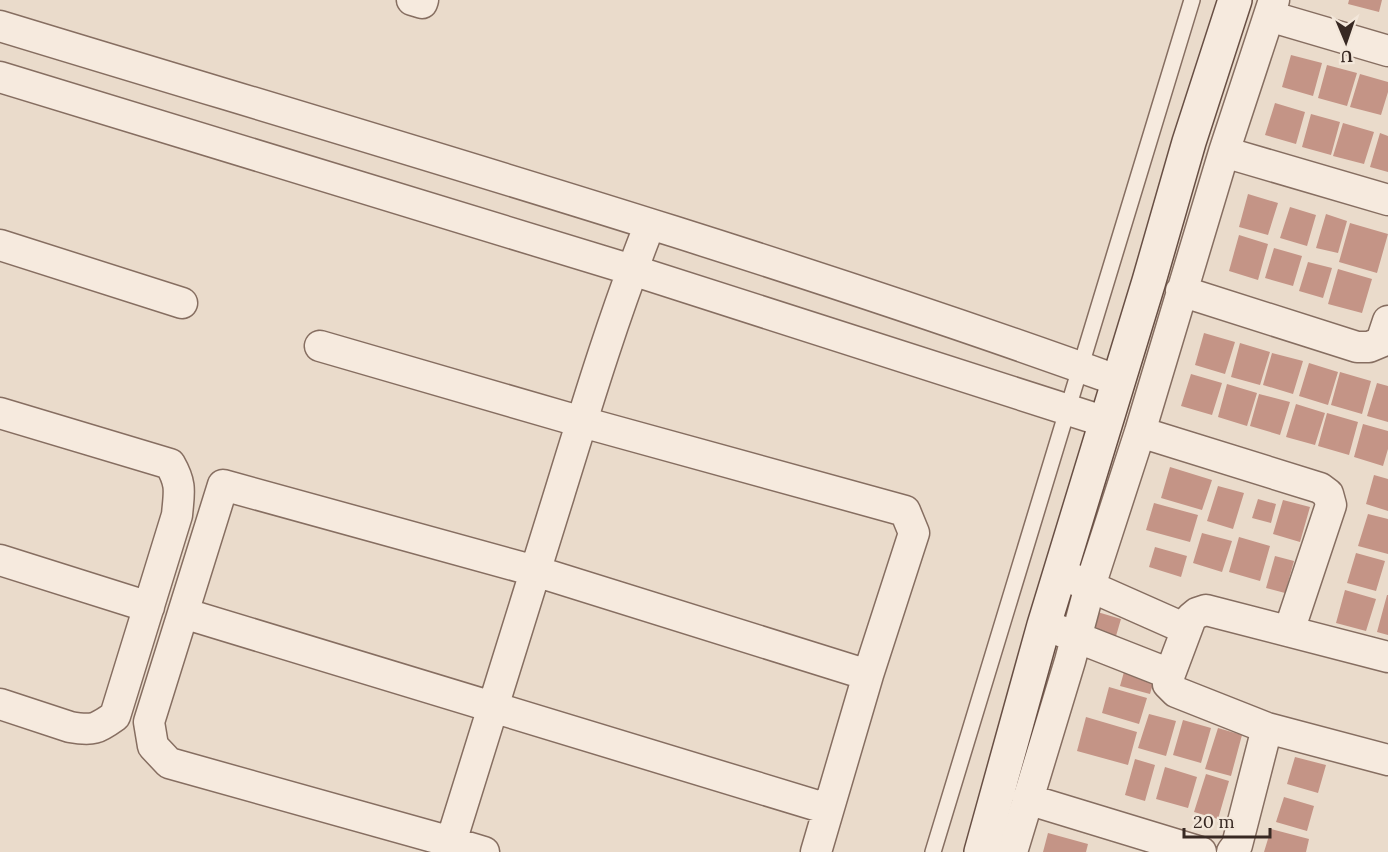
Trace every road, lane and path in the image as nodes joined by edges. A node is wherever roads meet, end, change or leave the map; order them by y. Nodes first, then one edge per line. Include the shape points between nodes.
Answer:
1 (412, 0) edge
2 (423, 0) edge
3 (1192, 0) edge
4 (1235, 0) edge
5 (1272, 8) edge
6 (0, 26) edge
7 (1388, 51) edge
8 (0, 77) edge
9 (1224, 152) junction
10 (1388, 200) edge
11 (650, 224) junction
12 (0, 245) edge
13 (632, 270) junction
14 (1181, 291) junction
15 (182, 303) dead end
16 (1388, 321) edge
17 (320, 346) dead end
18 (1080, 367) junction
19 (1119, 381) junction
20 (1068, 409) junction
21 (0, 413) edge
22 (582, 422) junction
23 (1106, 422) junction
24 (1140, 432) junction
25 (0, 560) edge
26 (535, 571) junction
27 (1075, 580) junction
28 (149, 607) junction
29 (183, 613) junction
30 (1044, 625) junction
31 (1186, 629) junction
32 (1289, 631) junction
33 (1075, 636) junction
34 (1388, 657) edge
35 (1170, 674) junction
36 (868, 675) junction
37 (0, 704) edge
38 (493, 707) junction
39 (1267, 728) junction
40 (1388, 760) edge
41 (1028, 800) junction
42 (828, 809) junction
43 (451, 842) junction
44 (484, 852) edge
45 (816, 852) edge
46 (933, 852) edge
47 (981, 852) edge
48 (1012, 852) edge
49 (1201, 852) edge
50 (1232, 852) edge

1 - 2 street
3 - 18 lane
4 - 19 street
5 - 7 street
5 - 9 street
6 - 11 street
8 - 13 street
9 - 10 street
9 - 14 street
11 - 13 street
11 - 18 street
12 - 15 street
13 - 20 street
13 - 22 street
14 - 16 street via 1356,347 1381,342
14 - 24 street
17 - 22 street
18 - 19 street
18 - 20 lane
19 - 23 street
20 - 23 street
20 - 46 lane
21 - 28 street via 170,464 179,479 177,515
22 - 26 street
22 - 36 street via 905,511 914,533
23 - 27 street
24 - 27 street
24 - 32 street via 1300,481 1328,494 1332,505
25 - 28 street
26 - 29 street via 223,485
26 - 36 street
26 - 38 street
27 - 30 street
27 - 31 street
27 - 33 street
28 - 37 street via 115,716 98,728 70,728
29 - 38 street
29 - 43 street via 149,722 153,746 169,763
30 - 33 street
30 - 47 street
31 - 32 street via 1191,618 1206,610
31 - 35 street
32 - 34 street
33 - 35 street
33 - 41 street
35 - 39 street via 1168,684 1176,692
36 - 42 street
38 - 42 street
38 - 43 street
39 - 40 street
39 - 50 street
41 - 48 street
41 - 49 street
42 - 45 street
43 - 44 street

